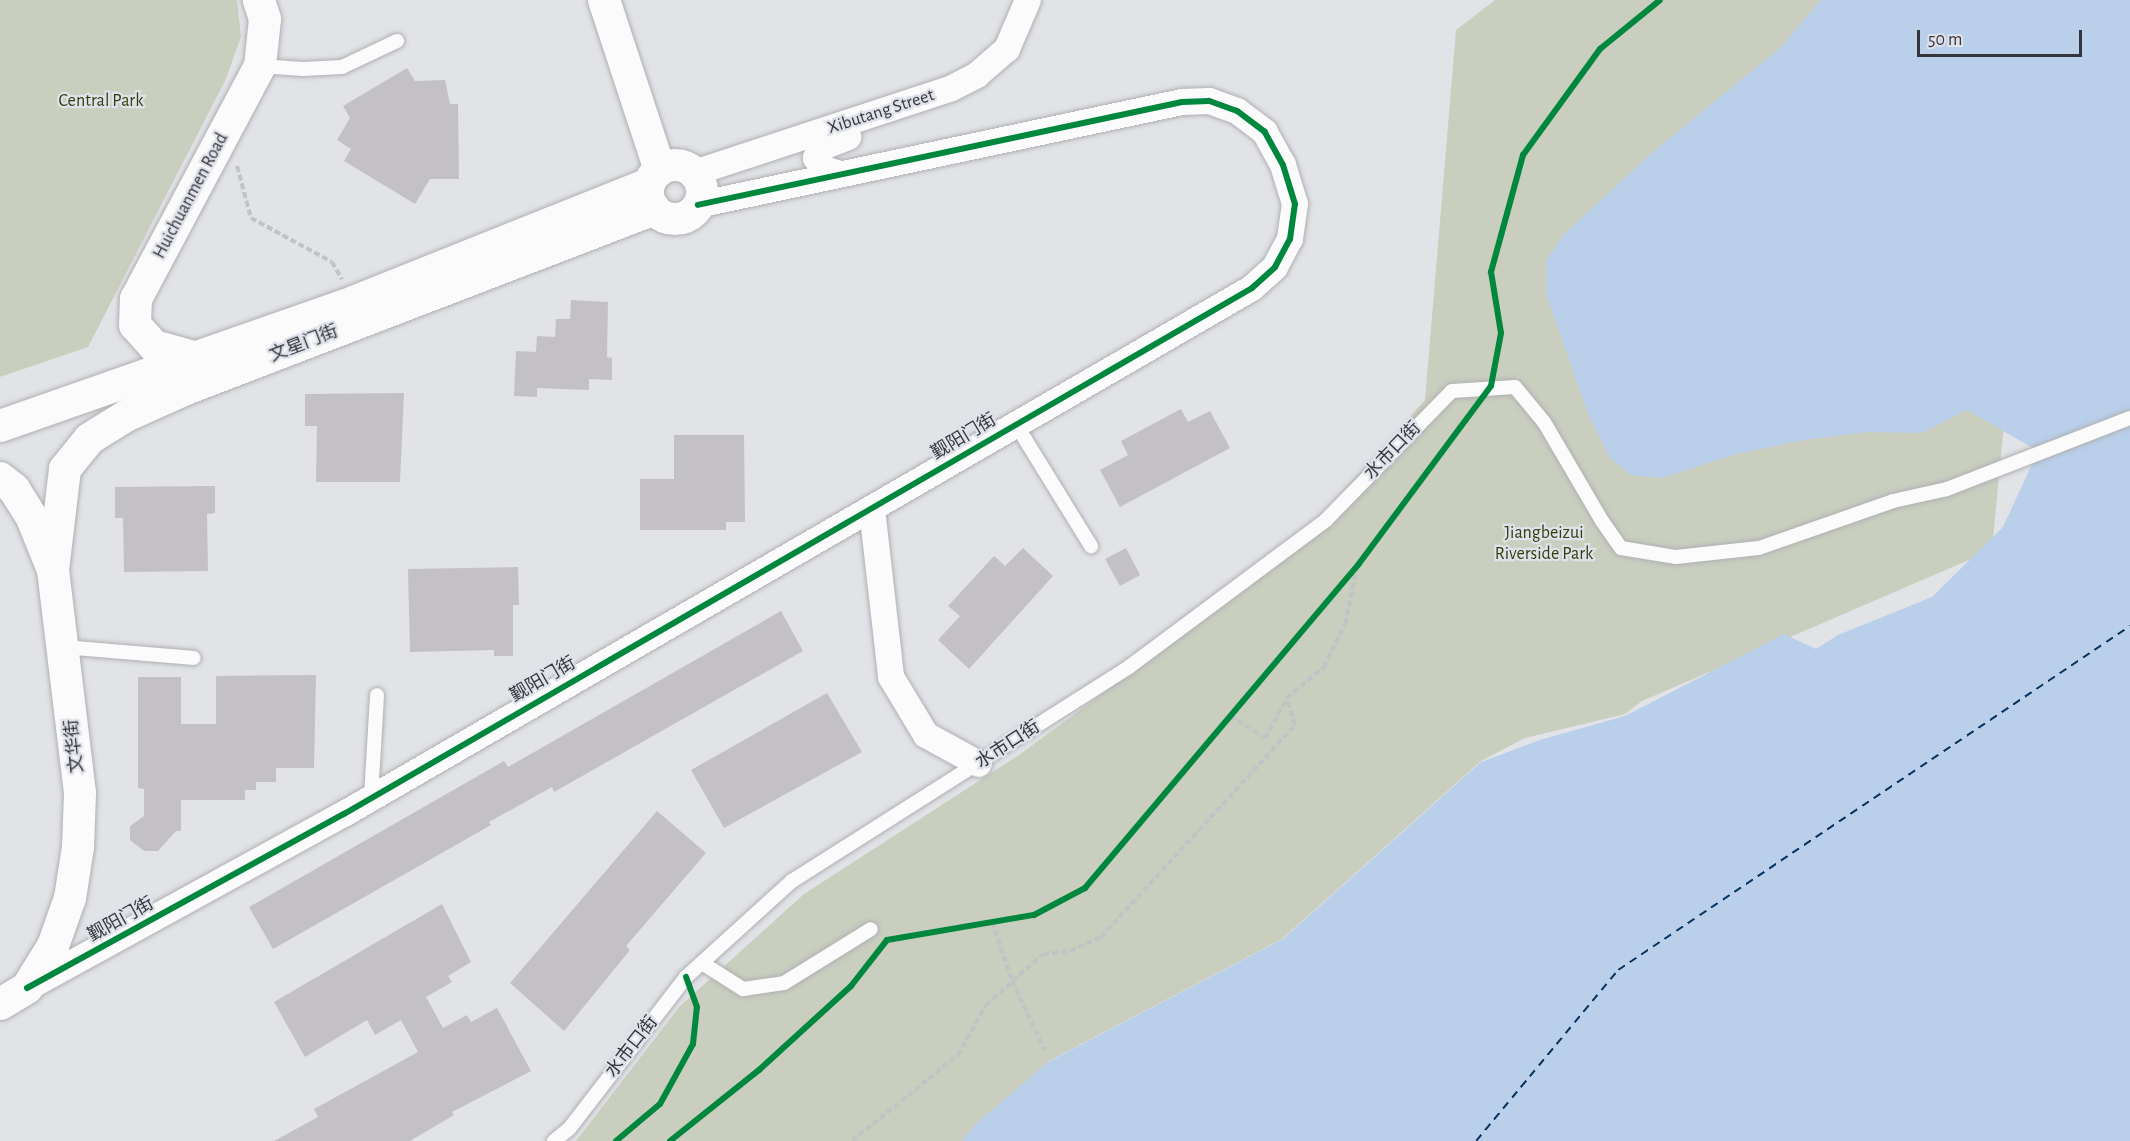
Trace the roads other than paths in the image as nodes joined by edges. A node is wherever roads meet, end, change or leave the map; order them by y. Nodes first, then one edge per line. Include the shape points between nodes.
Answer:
1 (259, 0) edge
2 (604, 0) edge
3 (625, 0) edge
4 (1028, 0) edge
5 (397, 41) dead end
6 (260, 66) junction
7 (903, 106) junction
8 (840, 174) junction
9 (667, 180) junction
10 (698, 205) junction
11 (197, 358) junction
12 (2130, 418) edge
13 (1015, 423) junction
14 (0, 426) edge
15 (0, 478) edge
16 (872, 509) junction
17 (1091, 546) dead end
18 (53, 570) junction
19 (64, 647) junction
20 (194, 658) dead end
21 (377, 695) dead end
22 (979, 764) junction
23 (371, 797) junction
24 (871, 929) dead end
25 (702, 963) junction
26 (27, 988) junction
27 (0, 1004) edge
28 (554, 1141) edge

1 - 6 street, Huichuanmen Road via 266,19
2 - 9 street
3 - 9 street
4 - 7 street, Xibutang Street via 1007,49 977,75
5 - 6 lane via 342,67
6 - 11 street, Huichuanmen Road via 136,299 135,325 154,346
7 - 8 street via 818,152 819,165
7 - 9 street, Xibutang Street
8 - 10 street, 觐阳门街
8 - 13 street, 觐阳门街 via 1182,102 1209,101 1237,111 1265,132 1283,165 1295,204 1290,239 1275,267 1252,288
9 - 10 street via 702,189
9 - 10 street via 678,219
9 - 11 street, 文星门街 via 356,302
9 - 18 street, 文星门街 via 186,389 126,416 89,439 65,469
11 - 14 street, 文星门街
12 - 22 lane, 水市口街 via 1947,489 1924,493 1759,548 1676,557 1621,548 1544,422 1515,387 1452,391 1326,520 1129,667
13 - 16 street, 觐阳门街
13 - 17 lane
15 - 18 street, 文华街 via 14,489 32,518
16 - 22 street via 891,677 926,735
16 - 23 street, 觐阳门街
18 - 19 street, 文华街
19 - 20 lane
19 - 26 street, 文华街 via 80,793 78,847 70,898 53,946
21 - 23 lane
22 - 25 lane, 水市口街 via 792,881
23 - 26 street, 觐阳门街
24 - 25 lane via 784,983 743,989
25 - 28 lane, 水市口街 via 686,977 569,1129
26 - 27 street, 文华街

